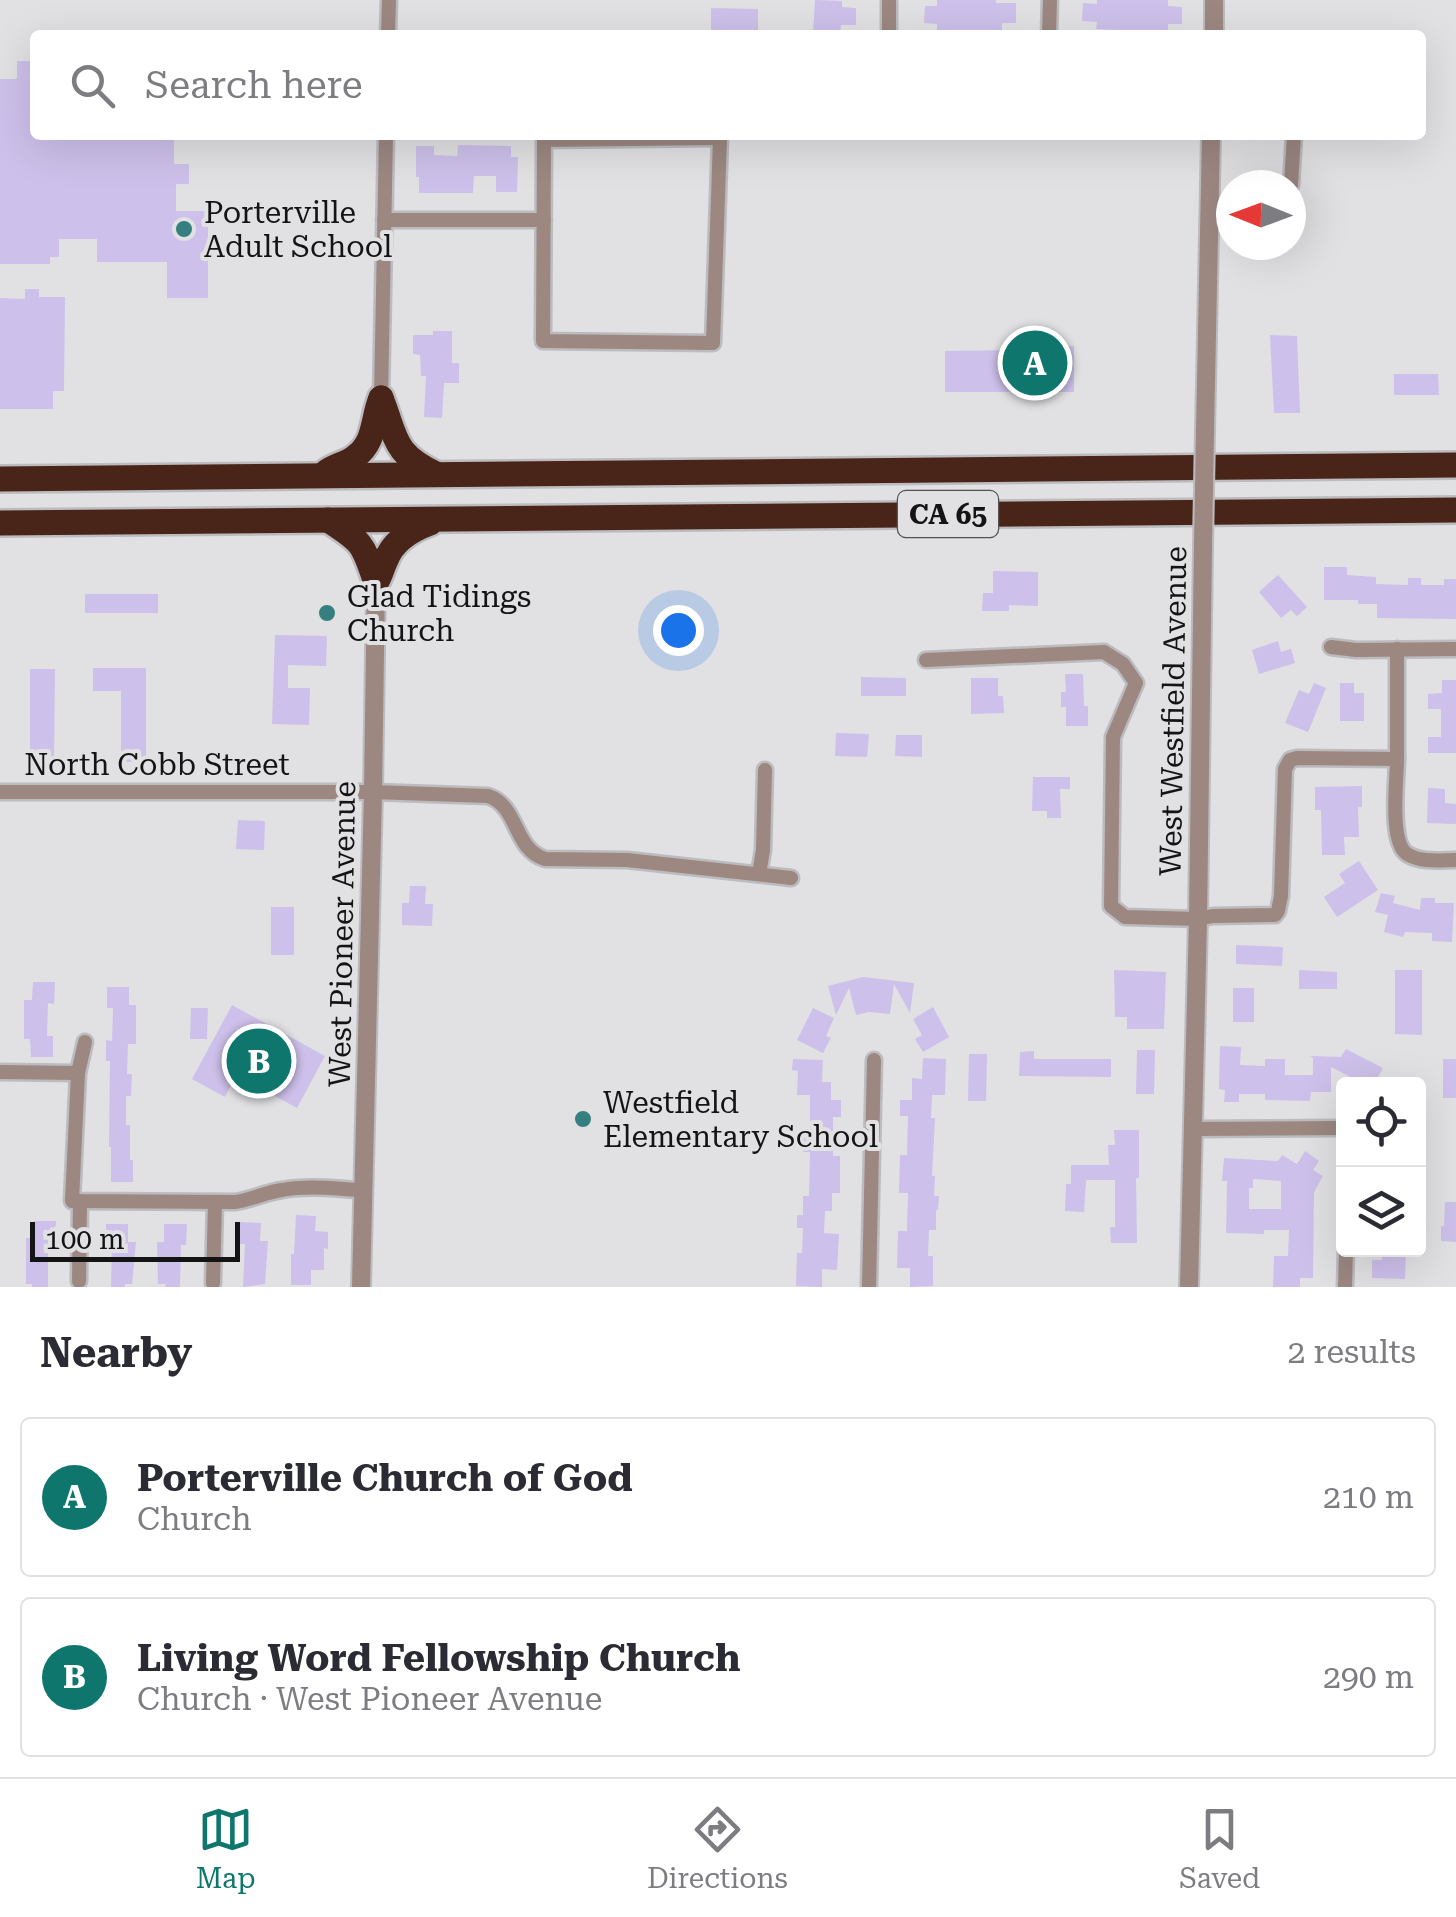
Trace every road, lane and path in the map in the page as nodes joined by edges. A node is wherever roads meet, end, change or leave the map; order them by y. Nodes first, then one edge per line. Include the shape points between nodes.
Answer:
1 (389, 0) edge
2 (889, 0) edge
3 (1050, 0) edge
4 (1214, 0) edge
5 (388, 30) edge
6 (889, 30) edge
7 (1049, 30) edge
8 (1214, 30) edge
9 (386, 140) edge
10 (544, 140) edge
11 (720, 140) edge
12 (1211, 140) edge
13 (1294, 140) edge
14 (1292, 170) edge
15 (384, 220) junction
16 (544, 220) junction
17 (381, 398) junction
18 (1456, 465) edge
19 (436, 474) junction
20 (323, 475) junction
21 (0, 478) edge
22 (1456, 510) edge
23 (440, 519) junction
24 (328, 520) junction
25 (0, 523) edge
26 (376, 583) junction
27 (1331, 647) dead end
28 (1456, 649) edge
29 (1397, 650) junction
30 (926, 660) dead end
31 (1397, 759) junction
32 (765, 770) dead end
33 (0, 792) edge
34 (374, 792) junction
35 (1456, 860) edge
36 (759, 874) junction
37 (790, 878) dead end
38 (1198, 919) junction
39 (86, 1042) dead end
40 (874, 1060) dead end
41 (0, 1072) edge
42 (78, 1072) junction
43 (1336, 1128) edge
44 (1192, 1129) junction
45 (364, 1190) junction
46 (80, 1200) junction
47 (215, 1202) junction
48 (1346, 1257) edge
49 (79, 1281) dead end
50 (213, 1283) dead end
51 (361, 1287) edge
52 (869, 1287) edge
53 (1188, 1287) edge
54 (1346, 1287) edge

1 - 5 street
2 - 6 street
3 - 7 street
4 - 8 street
9 - 15 street
10 - 16 street
11 - 16 street via 714,343 542,342
12 - 38 street, West Westfield Avenue, bridge
13 - 14 street
15 - 16 street
15 - 17 street
17 - 19 highway via 397,444 412,462
17 - 20 highway via 367,446
18 - 19 highway, CA 65
19 - 20 highway, CA 65
20 - 21 highway, CA 65
22 - 23 highway, CA 65
23 - 24 highway, CA 65
23 - 26 highway via 395,543
24 - 25 highway, CA 65
24 - 26 highway via 364,548
26 - 34 street, West Pioneer Avenue
27 - 29 street
28 - 29 street
29 - 31 street
30 - 38 street via 1104,652 1123,664 1136,684 1113,737 1111,906 1124,918
31 - 35 street via 1399,845 1415,857
31 - 38 street via 1290,760 1284,769 1278,911
32 - 36 street
33 - 34 street, North Cobb Street
34 - 36 street, North Cobb Street via 497,799 526,848 545,860 627,860
34 - 45 street, West Pioneer Avenue
36 - 37 street
38 - 44 street, West Westfield Avenue
39 - 42 street
40 - 52 street
41 - 42 street
42 - 46 street via 72,1200
43 - 44 street
44 - 53 street, West Westfield Avenue
45 - 47 street via 294,1188
45 - 51 street, West Pioneer Avenue
46 - 47 street
46 - 49 street
47 - 50 street
48 - 54 street

